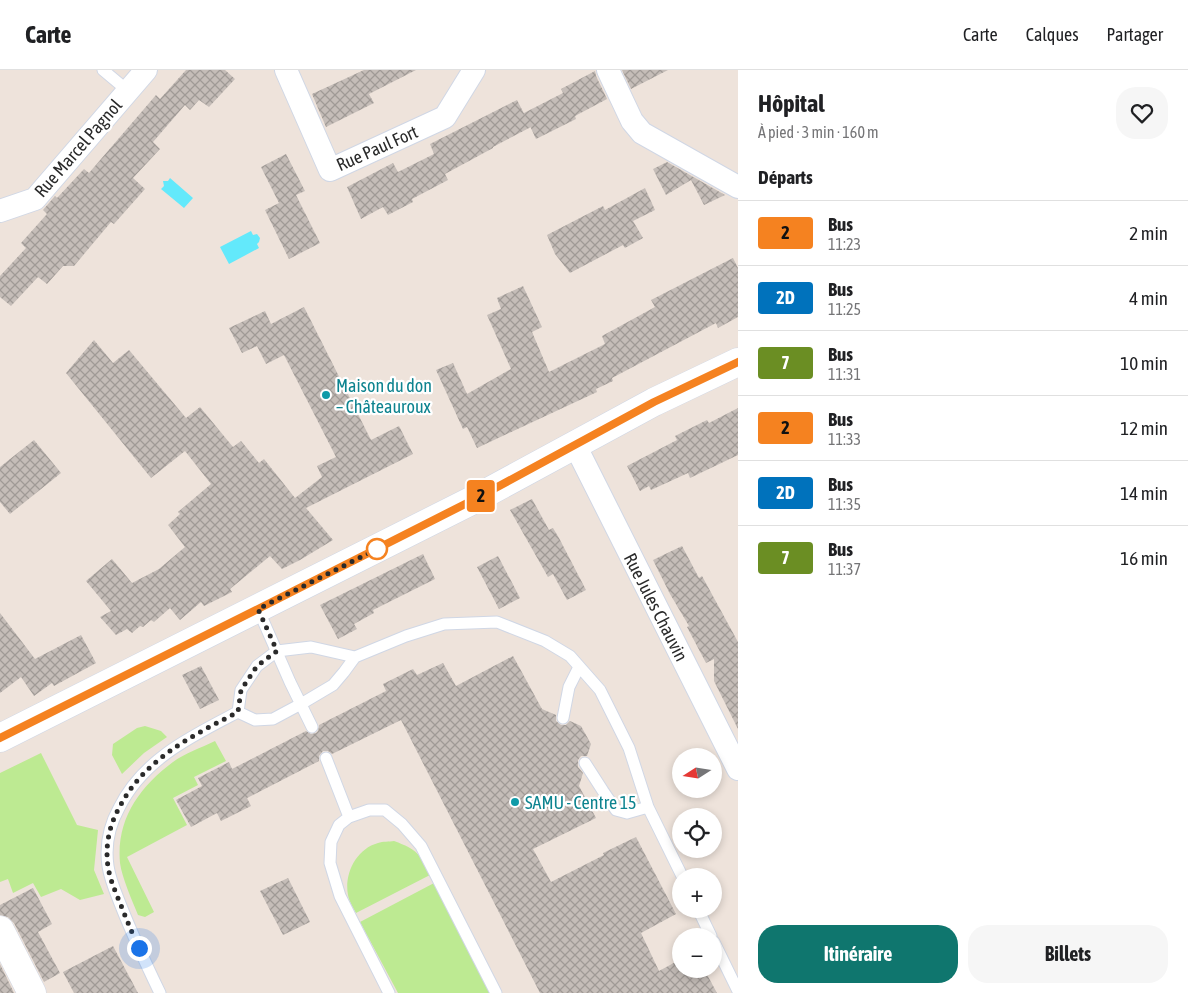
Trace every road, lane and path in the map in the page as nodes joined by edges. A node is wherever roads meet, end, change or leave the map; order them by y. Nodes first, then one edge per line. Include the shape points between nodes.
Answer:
1 (103, 70) edge
2 (146, 70) edge
3 (286, 70) edge
4 (474, 70) edge
5 (608, 70) edge
6 (128, 91) junction
7 (738, 187) edge
8 (0, 210) edge
9 (738, 362) edge
10 (575, 445) junction
11 (258, 609) junction
12 (277, 651) junction
13 (355, 656) junction
14 (579, 667) junction
15 (301, 704) junction
16 (238, 712) junction
17 (563, 718) dead end
18 (312, 727) dead end
19 (0, 738) edge
20 (326, 758) dead end
21 (585, 763) dead end
22 (738, 769) edge
23 (648, 807) junction
24 (349, 817) junction
25 (678, 868) edge
26 (0, 930) edge
27 (722, 958) edge
28 (738, 991) edge
29 (32, 993) edge
30 (160, 993) edge
31 (389, 993) edge
32 (496, 993) edge

1 - 6 lane
2 - 6 street, Rue Marcel Pagnol
3 - 4 street, Rue Paul Fort via 330,170 445,117
5 - 7 street via 632,121 642,133
6 - 8 street, Rue Marcel Pagnol via 35,199
9 - 10 main road
10 - 11 main road
10 - 22 street, Rue Jules Chauvin
11 - 12 lane
11 - 19 main road
12 - 13 lane via 311,648
12 - 15 lane
12 - 16 lane via 257,666 241,690
13 - 14 lane via 444,624 497,622 545,641 570,656
13 - 15 lane via 333,684
14 - 17 lane via 569,687
14 - 23 lane via 600,690 629,748
15 - 16 lane via 273,719 255,720
15 - 18 lane
16 - 30 lane via 184,740 142,774 126,794 108,837 108,868 113,885
20 - 24 lane
21 - 23 lane via 616,810 627,813
23 - 25 lane
24 - 31 lane via 339,826 331,842 330,863 340,896
24 - 32 lane via 370,810 384,810 402,824 421,846
26 - 29 main road
27 - 28 lane

